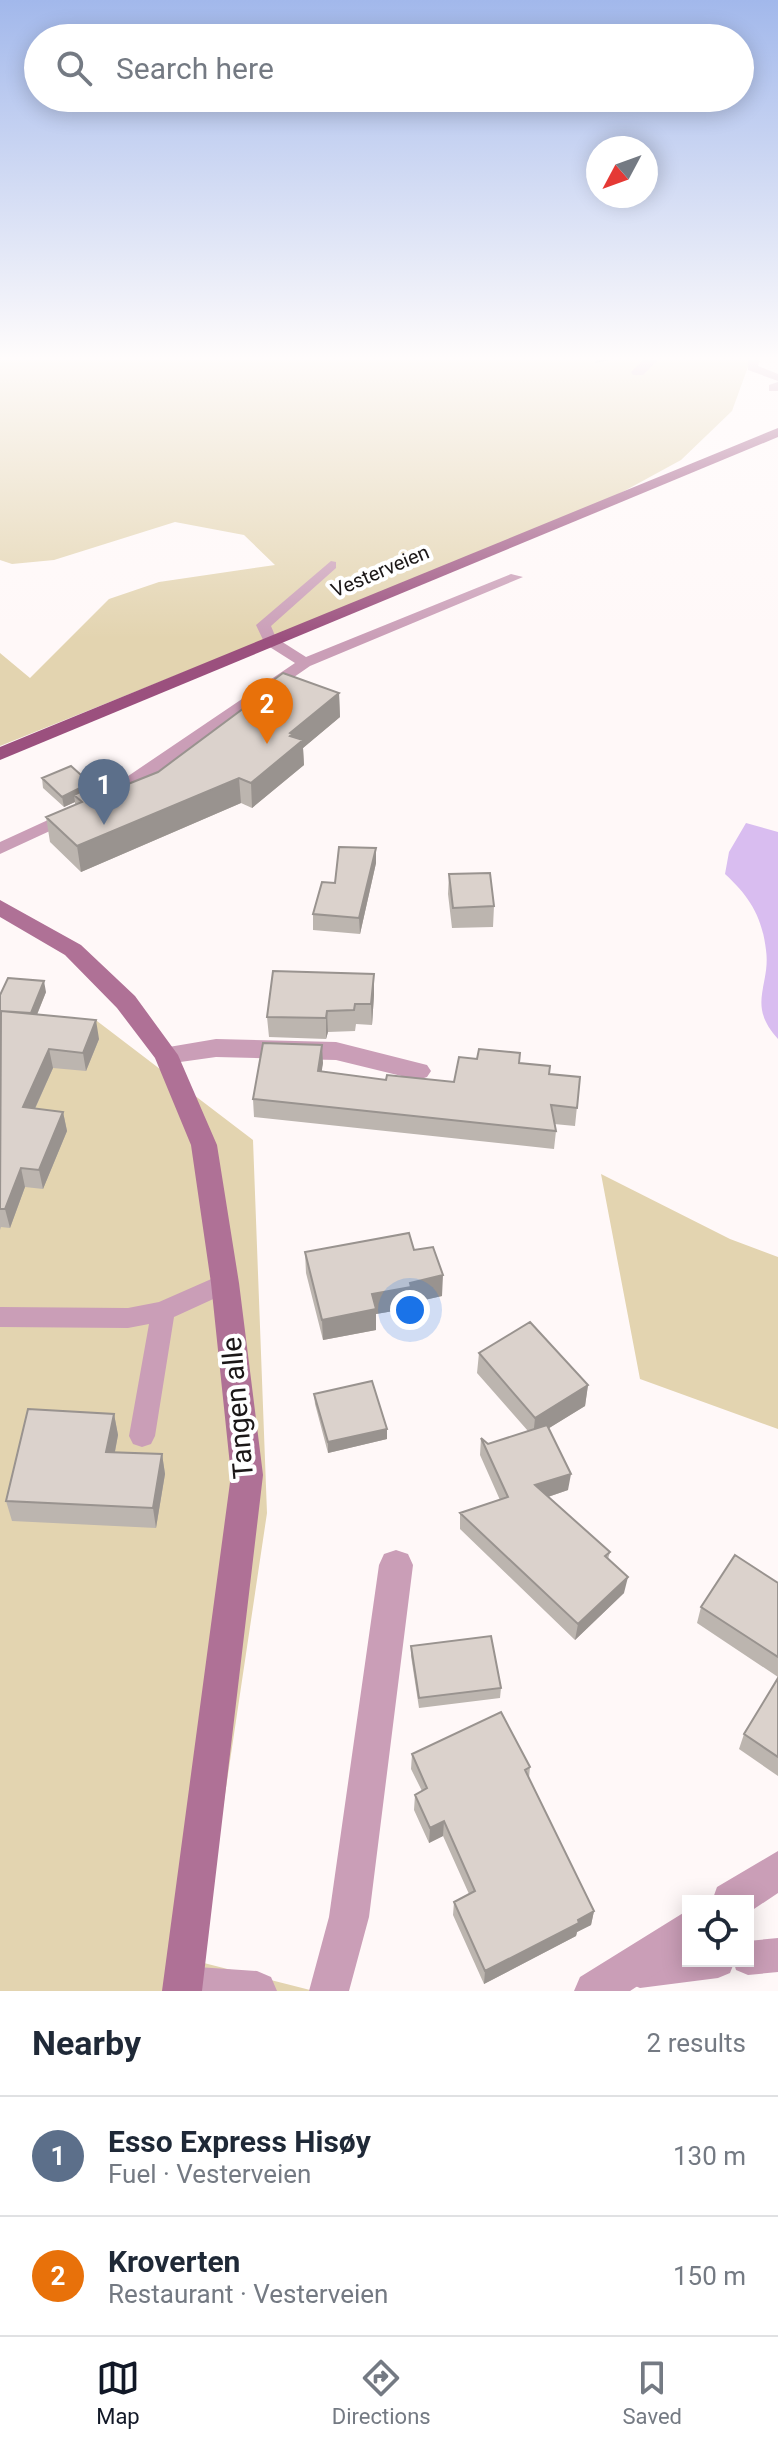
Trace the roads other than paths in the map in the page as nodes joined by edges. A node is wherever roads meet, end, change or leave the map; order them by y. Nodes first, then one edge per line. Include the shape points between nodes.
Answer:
1 (727, 453) edge
2 (331, 565) dead end
3 (516, 577) dead end
4 (270, 641) junction
5 (305, 663) junction
6 (0, 754) edge
7 (0, 849) edge
8 (3, 914) edge
9 (166, 1055) junction
10 (418, 1071) dead end
11 (225, 1283) junction
12 (163, 1311) junction
13 (0, 1317) edge
14 (142, 1436) dead end
15 (396, 1565) dead end
16 (778, 1870) edge
17 (740, 1895) edge
18 (682, 1934) edge
19 (778, 1955) edge
20 (754, 1957) edge
21 (688, 1967) edge
22 (607, 1983) edge
23 (183, 1988) edge
24 (257, 1991) edge
25 (329, 1991) edge

1 - 4 main road, Vesterveien
2 - 4 lane via 263,625
3 - 5 lane
4 - 5 lane
4 - 6 main road, Vesterveien
5 - 7 lane via 131,784
8 - 9 main road, Tangen alle via 73,950 126,1002
9 - 10 street via 216,1048 336,1051
9 - 11 main road, Tangen alle via 204,1145
11 - 12 lane
11 - 23 main road, Tangen alle via 247,1475
12 - 13 lane via 128,1318
12 - 14 lane
15 - 25 street via 349,1917
16 - 17 street
18 - 22 street
19 - 20 lane
21 - 22 lane
23 - 24 street

